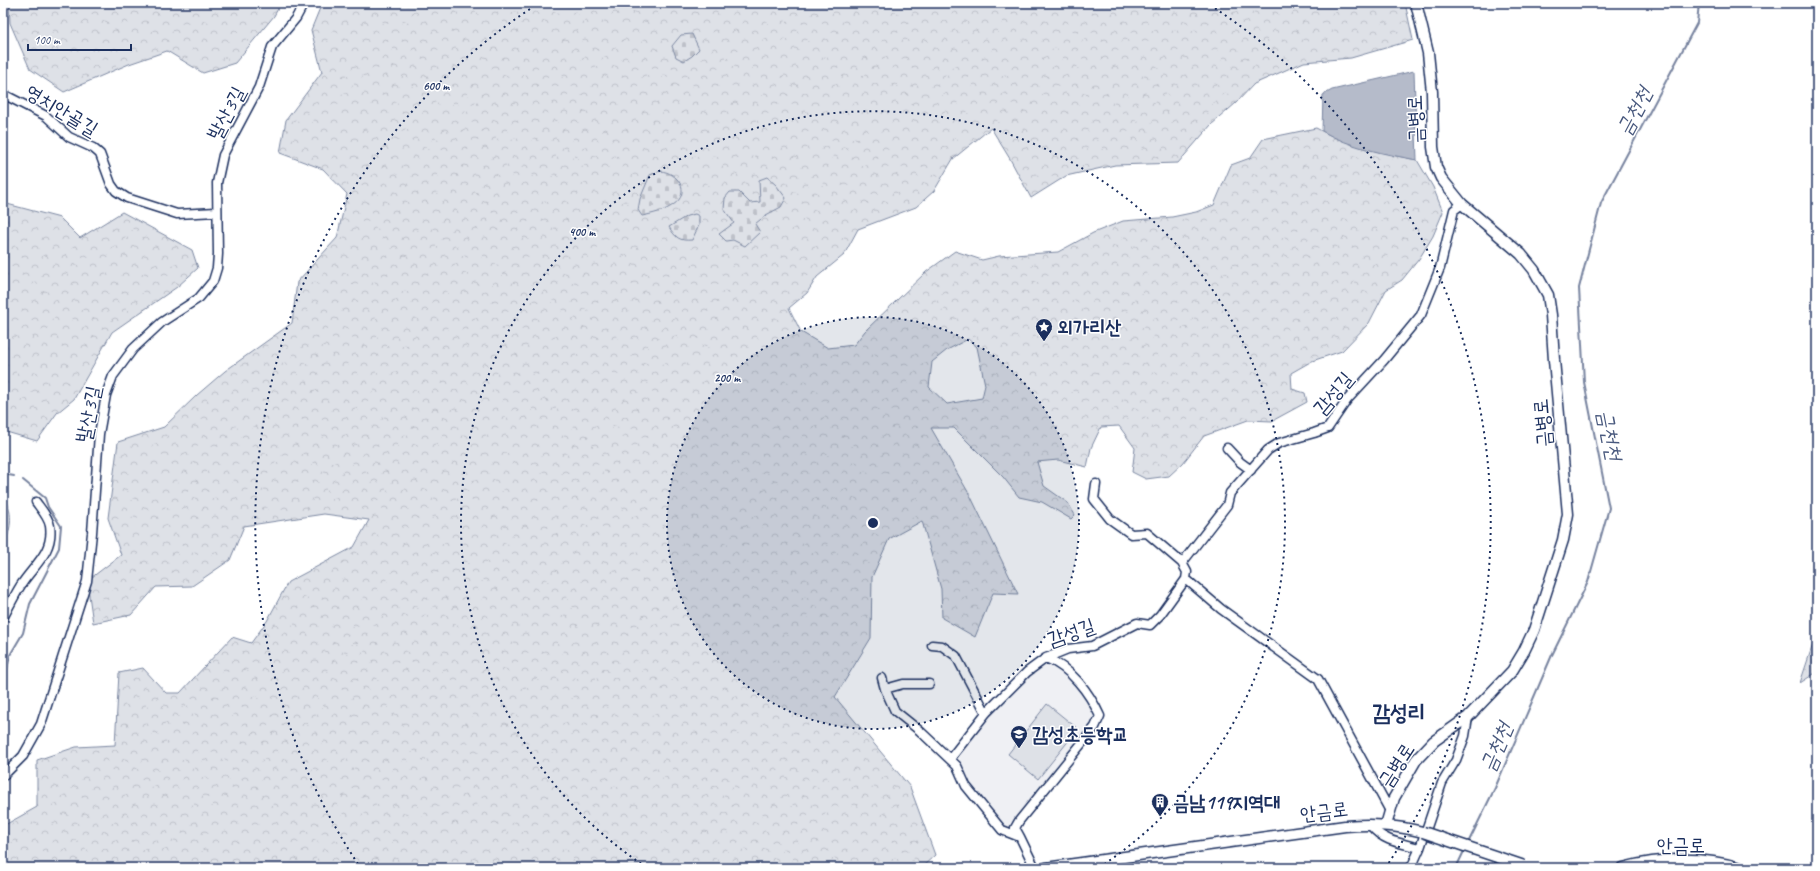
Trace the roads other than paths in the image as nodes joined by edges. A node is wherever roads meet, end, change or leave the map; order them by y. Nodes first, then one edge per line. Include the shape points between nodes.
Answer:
1 (304, 3) edge
2 (1416, 3) edge
3 (3, 94) edge
4 (1462, 204) junction
5 (217, 212) junction
6 (1227, 448) dead end
7 (1251, 470) junction
8 (1096, 484) dead end
9 (36, 502) dead end
10 (1182, 563) junction
11 (1186, 579) junction
12 (3, 618) edge
13 (932, 645) dead end
14 (1046, 658) junction
15 (882, 678) dead end
16 (929, 684) dead end
17 (885, 689) junction
18 (986, 713) junction
19 (1468, 717) junction
20 (950, 759) junction
21 (3, 776) edge
22 (1390, 811) junction
23 (1386, 825) junction
24 (1371, 826) junction
25 (1020, 837) junction
26 (1420, 848) junction
27 (1527, 867) edge
28 (1035, 868) edge
29 (1046, 868) edge
30 (1411, 868) edge
31 (1622, 868) edge
32 (1740, 868) edge

1 - 5 street, 발산3길 via 296,18 272,47 259,87 223,155 216,183
2 - 4 street, 금병로 via 1428,53 1436,167 1441,178
3 - 5 street, 영치안골길 via 46,116 69,137 93,148 100,154 111,184 127,198 177,214
4 - 7 street, 감성길 via 1454,210 1440,268 1422,315 1347,400 1328,428 1279,443 1268,450
4 - 19 street, 금병로 via 1521,254 1548,294 1552,315 1568,514 1563,540 1534,630 1524,651 1512,671
5 - 21 street, 발산3길 via 218,254 213,281 199,298 162,322 133,349 113,376 106,395 99,434 87,581 41,724 23,756
6 - 7 street
7 - 10 street, 감성길 via 1230,493 1227,505
8 - 10 street via 1094,498 1110,519 1131,534 1147,533
9 - 12 street via 50,525 48,548 22,584
10 - 11 street via 1187,572
11 - 14 street, 감성길 via 1150,625 1137,623 1092,646 1068,648
11 - 22 street via 1221,609 1318,679
13 - 18 street via 942,646 956,656
14 - 18 street, 감성길 via 1027,672
14 - 25 street via 1063,667 1082,685 1094,701 1100,716 1095,727 1019,821 1015,828
15 - 17 street
16 - 17 street via 903,684
17 - 20 street via 895,711
18 - 20 street, 감성길
19 - 22 street, 금병로 via 1434,741 1416,760 1394,798
19 - 26 street via 1456,760 1442,783
20 - 25 street via 957,766 966,786 991,818 1002,830
22 - 23 street, 금병로
23 - 24 street, 안금로
23 - 27 street, 안금로, bridge via 1423,832
24 - 26 street via 1386,840
24 - 29 street, 안금로 via 1345,826
25 - 28 street
26 - 30 street
31 - 32 street, 안금로 via 1672,860

